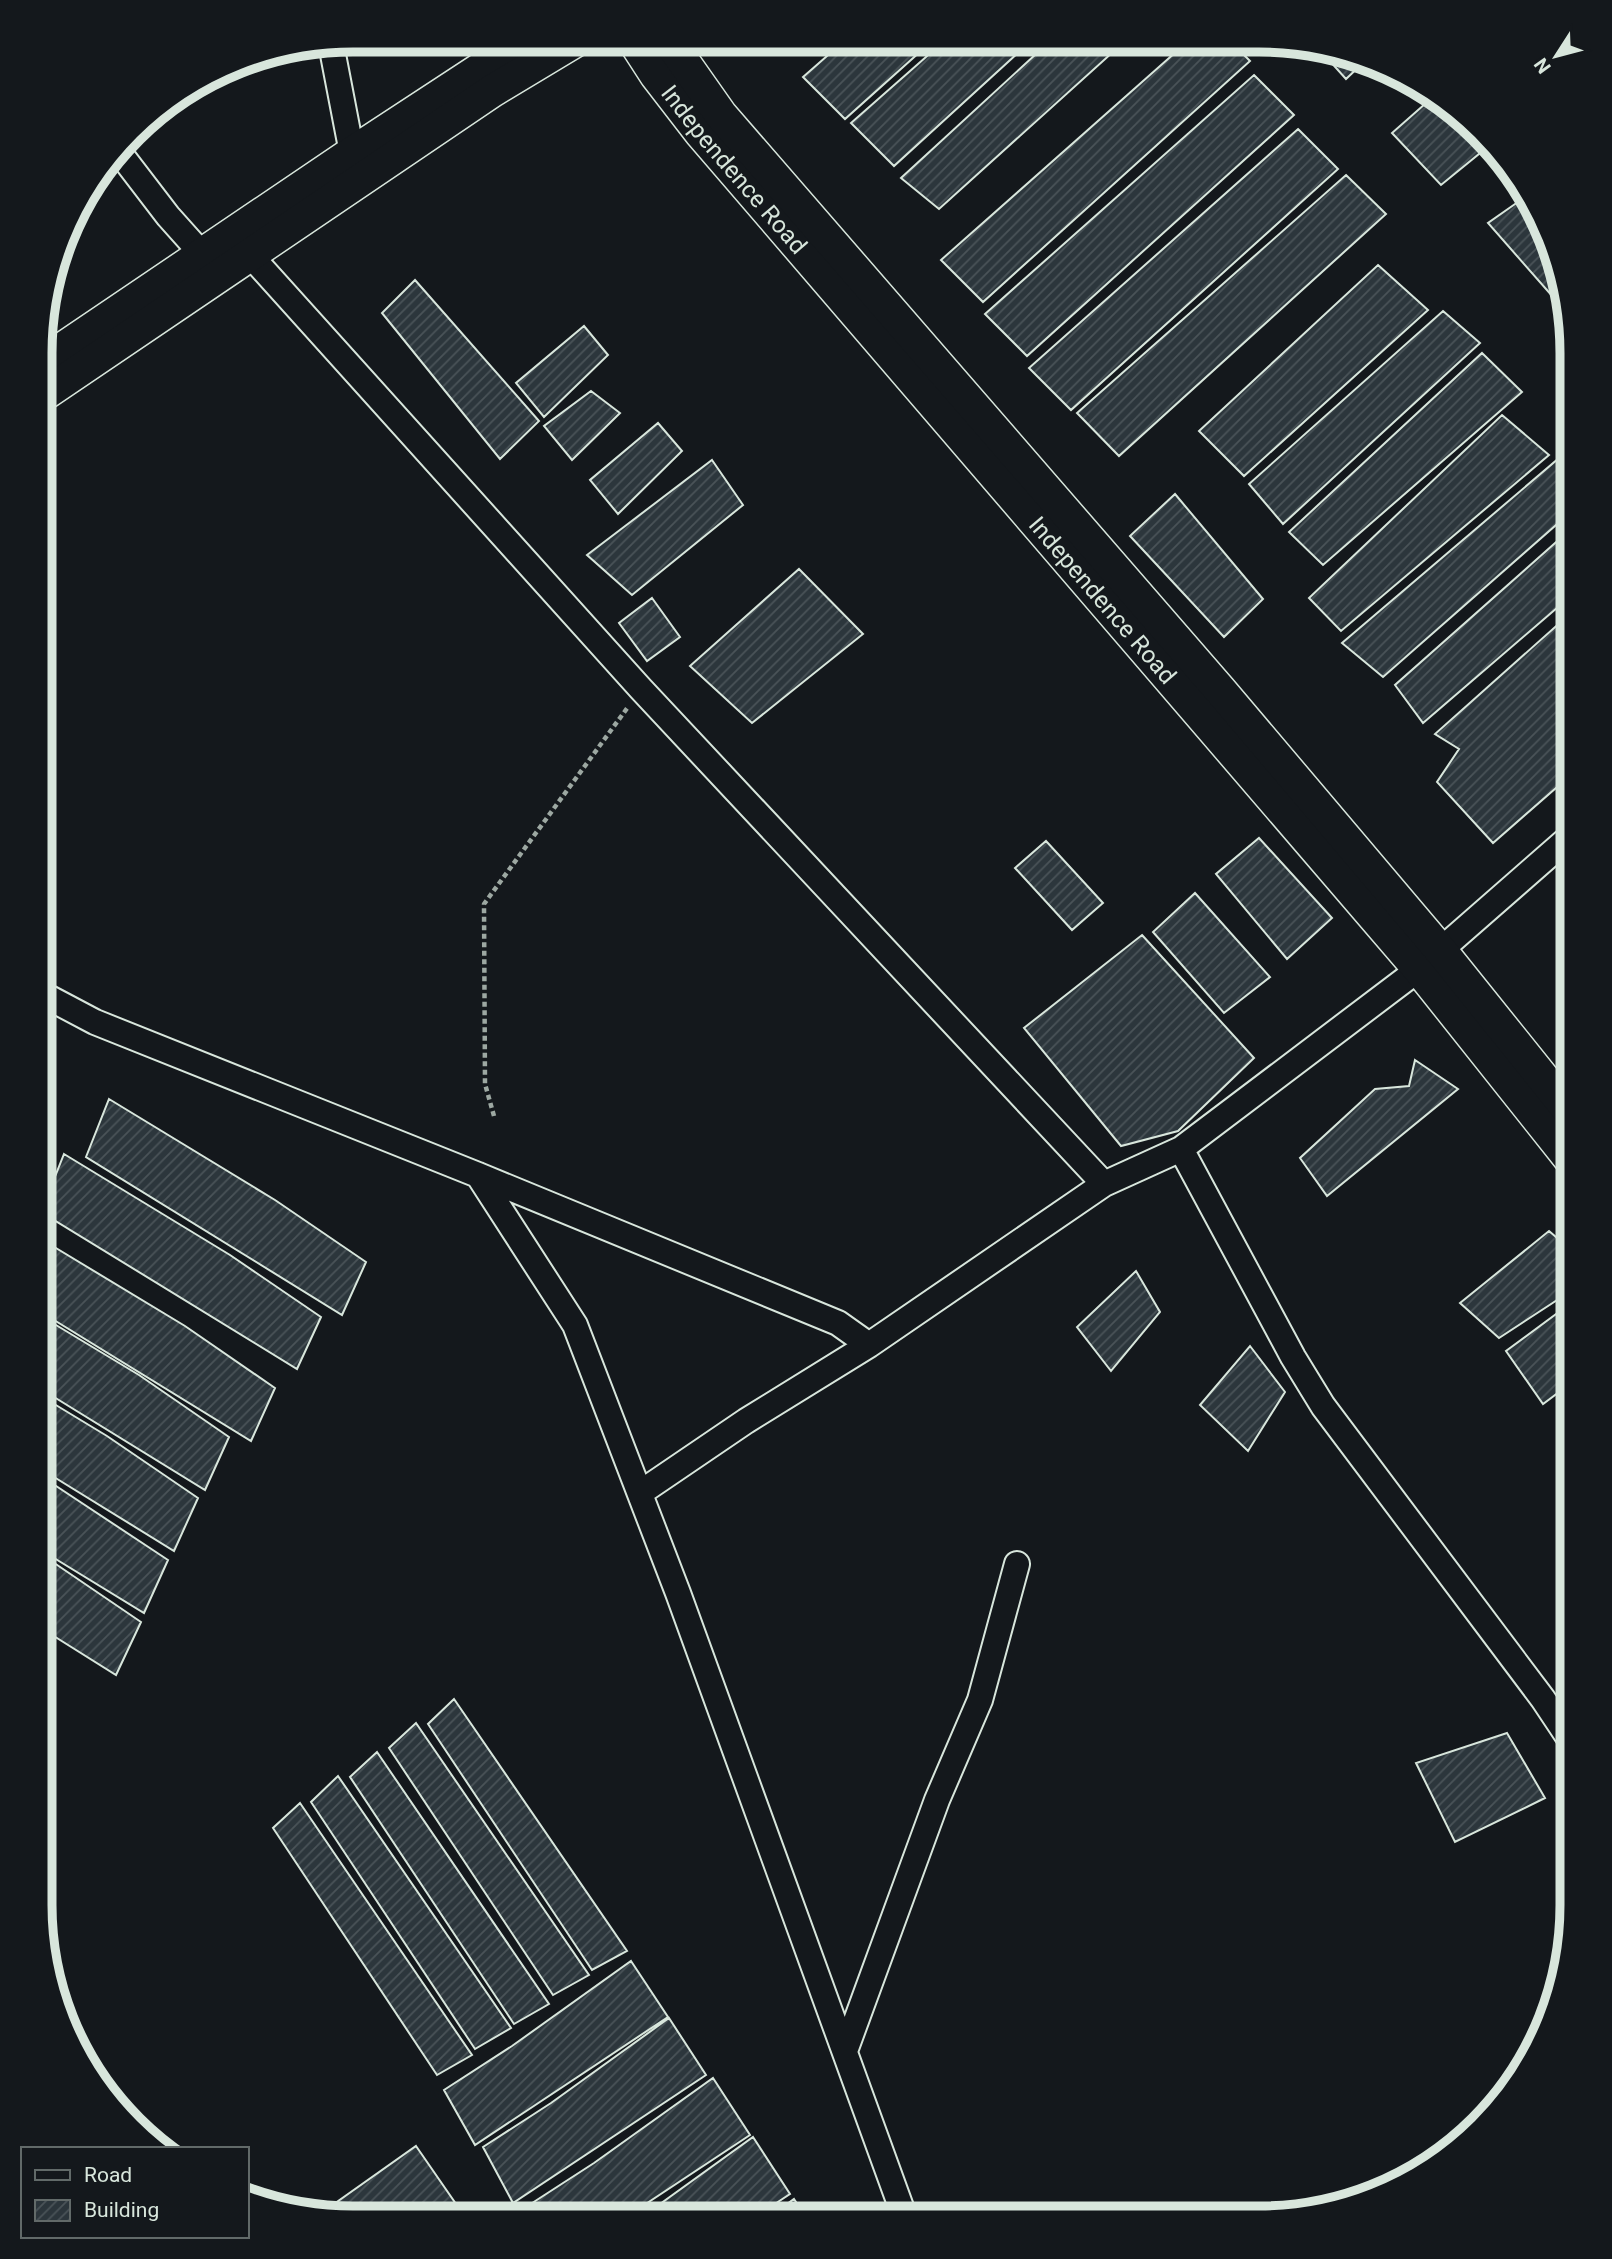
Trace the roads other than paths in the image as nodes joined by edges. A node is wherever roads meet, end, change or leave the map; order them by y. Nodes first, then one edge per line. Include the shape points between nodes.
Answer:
1 (506, 52) edge
2 (557, 52) edge
3 (641, 52) edge
4 (677, 52) edge
5 (333, 53) edge
6 (352, 153) junction
7 (124, 159) edge
8 (202, 254) junction
9 (250, 255) junction
10 (52, 356) edge
11 (52, 390) edge
12 (1560, 846) edge
13 (1430, 960) junction
14 (52, 999) edge
15 (1560, 1101) edge
16 (1560, 1146) edge
17 (1181, 1149) junction
18 (478, 1175) junction
19 (1104, 1184) junction
20 (869, 1345) junction
21 (640, 1493) junction
22 (1017, 1564) dead end
23 (1560, 1724) edge
24 (845, 2051) junction
25 (901, 2206) edge

1 - 6 main road
2 - 9 main road
3 - 13 main road, Independence Road via 700,132
4 - 13 main road, Independence Road via 721,115 1220,690
5 - 6 street
6 - 8 main road
7 - 8 street
8 - 10 main road
9 - 11 main road
9 - 19 street via 642,689
12 - 13 street
13 - 15 main road, Independence Road
13 - 16 main road, Independence Road via 1496,1063
13 - 17 street
14 - 18 street via 95,1022
17 - 19 street
17 - 23 street via 1323,1406
18 - 20 street via 838,1324
18 - 21 street via 575,1325
19 - 20 street
20 - 21 street
21 - 24 street
22 - 24 street via 980,1700 937,1800
24 - 25 street

